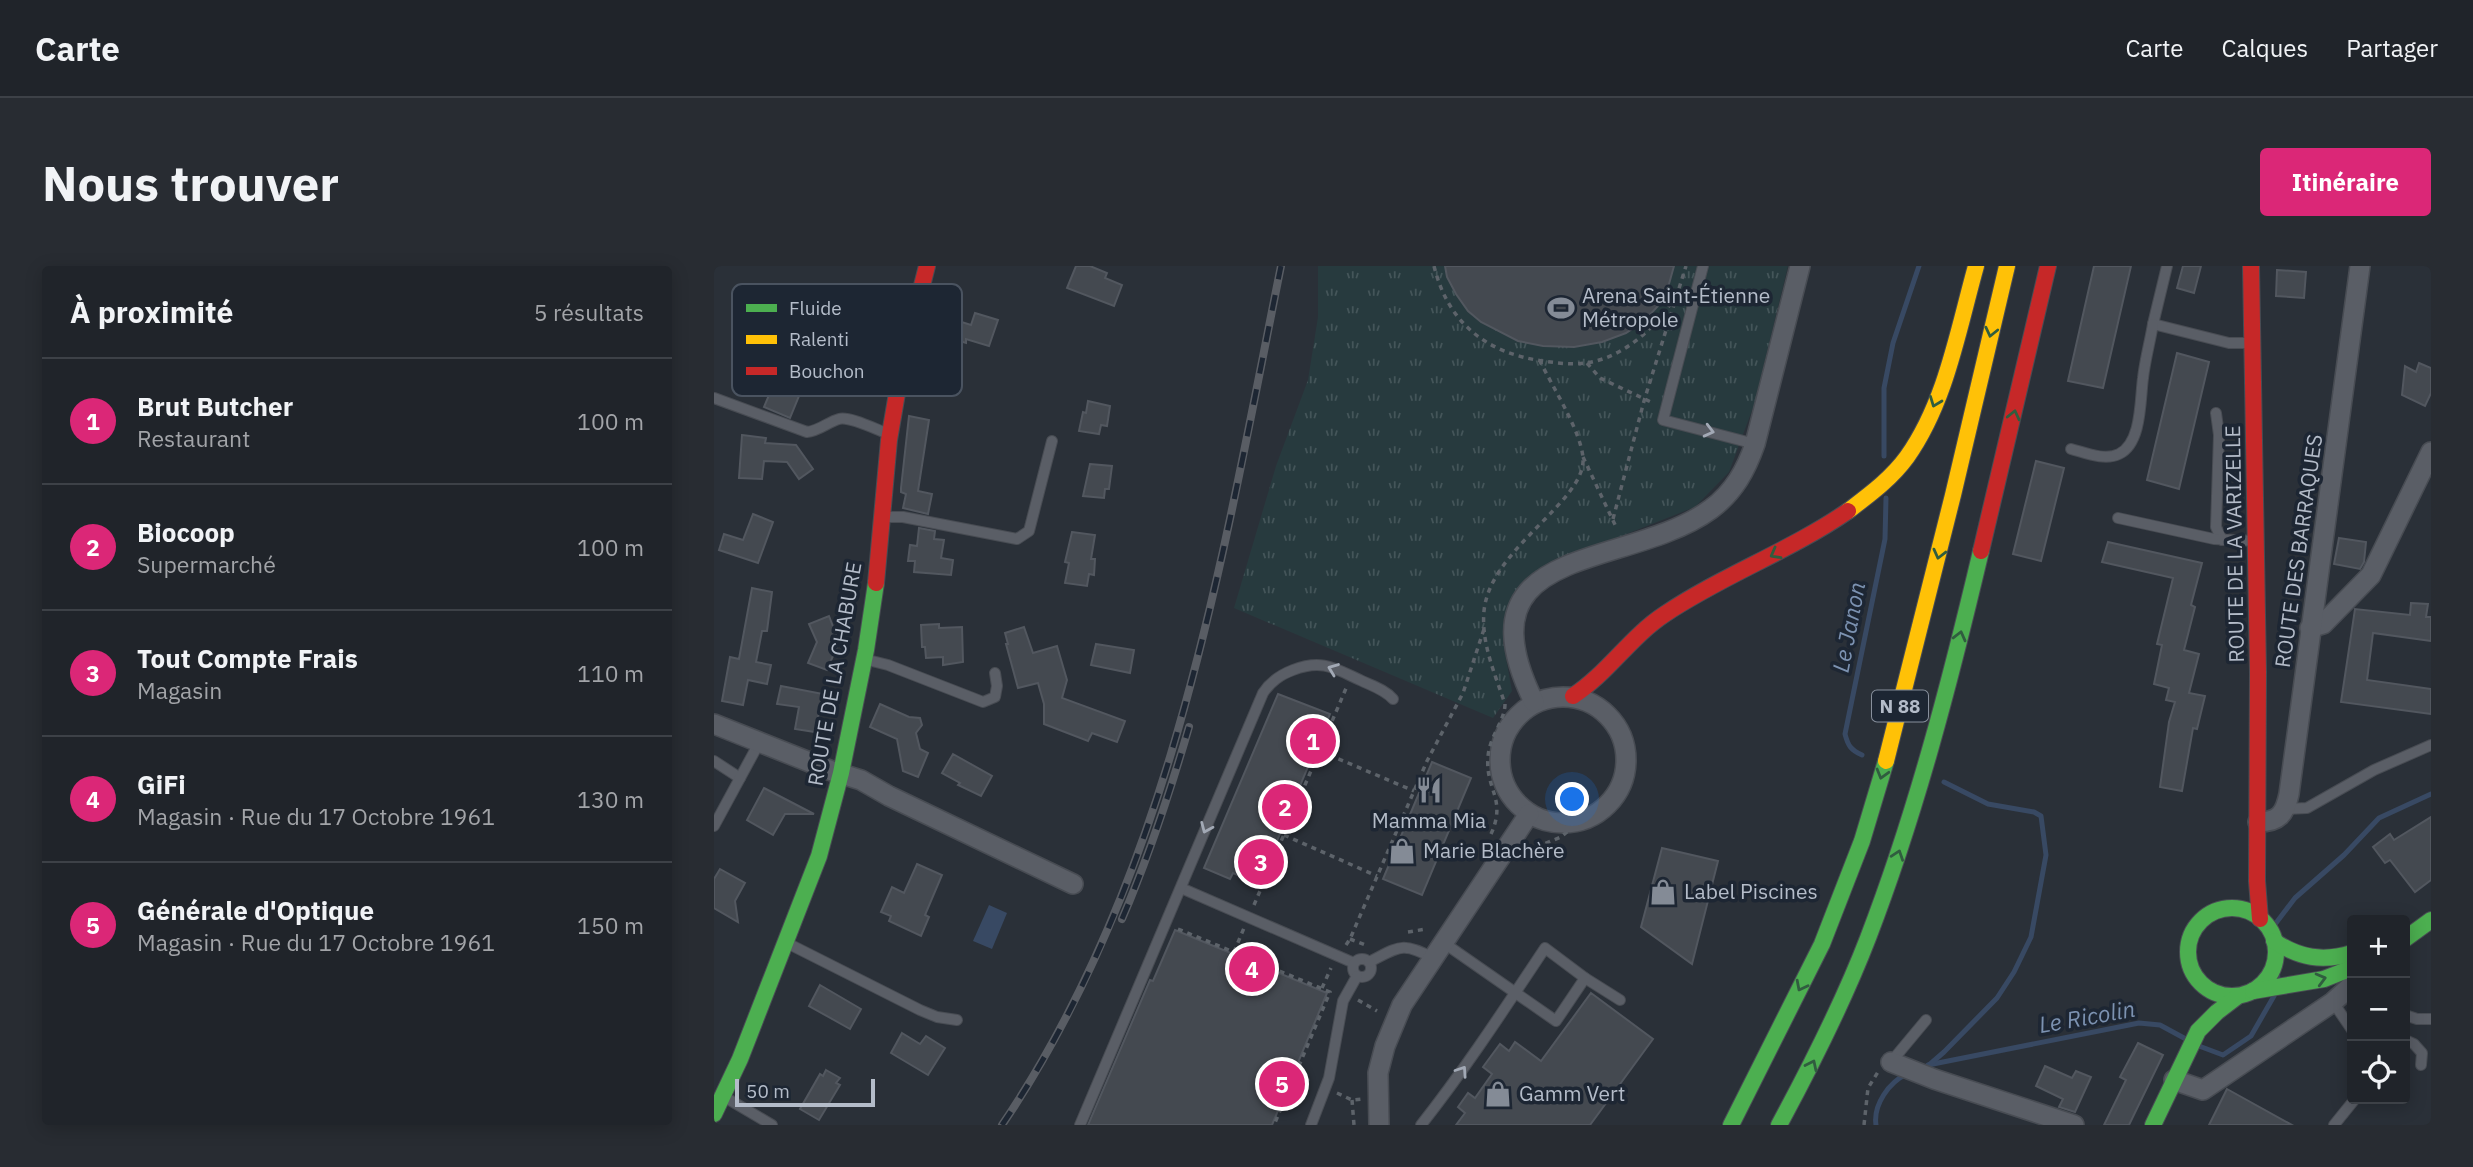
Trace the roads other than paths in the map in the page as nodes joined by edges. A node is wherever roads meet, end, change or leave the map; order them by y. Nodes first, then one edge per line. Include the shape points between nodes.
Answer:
1 (926, 266) edge
2 (1703, 266) edge
3 (1800, 266) edge
4 (1976, 266) edge
5 (2007, 266) edge
6 (2048, 266) edge
7 (2167, 266) edge
8 (2251, 266) edge
9 (2360, 266) edge
10 (922, 284) edge
11 (2154, 324) junction
12 (2252, 343) junction
13 (897, 396) edge
14 (714, 398) edge
15 (2216, 413) dead end
16 (890, 434) junction
17 (1052, 440) dead end
18 (1755, 444) junction
19 (2071, 449) dead end
20 (2431, 452) edge
21 (882, 517) junction
22 (2118, 518) dead end
23 (2222, 540) junction
24 (2256, 541) junction
25 (2310, 628) junction
26 (864, 659) junction
27 (995, 673) dead end
28 (1573, 696) junction
29 (1393, 699) dead end
30 (1534, 702) junction
31 (714, 724) edge
32 (759, 743) junction
33 (2431, 745) edge
34 (714, 761) edge
35 (841, 773) junction
36 (740, 778) junction
37 (2286, 809) junction
38 (1529, 814) junction
39 (2258, 822) junction
40 (714, 826) edge
41 (1073, 884) dead end
42 (1181, 888) junction
43 (2220, 910) junction
44 (2260, 919) junction
45 (2431, 920) edge
46 (2410, 929) edge
47 (2410, 937) edge
48 (2274, 941) junction
49 (786, 943) junction
50 (1438, 951) junction
51 (2347, 954) edge
52 (1369, 962) junction
53 (1354, 963) junction
54 (2347, 970) edge
55 (1357, 976) junction
56 (1585, 978) junction
57 (2197, 980) junction
58 (1515, 993) junction
59 (2245, 994) junction
60 (1620, 1000) dead end
61 (2343, 1006) edge
62 (2410, 1016) edge
63 (2431, 1019) edge
64 (957, 1020) dead end
65 (1926, 1020) dead end
66 (2198, 1031) junction
67 (2407, 1041) edge
68 (1896, 1064) joint
69 (2421, 1065) dead end
70 (2174, 1080) junction
71 (722, 1096) junction
72 (2351, 1104) edge
73 (714, 1114) edge
74 (772, 1125) edge
75 (1080, 1125) edge
76 (1311, 1125) edge
77 (1379, 1125) edge
78 (1421, 1125) edge
79 (1731, 1125) edge
80 (1779, 1125) edge
81 (2074, 1125) edge
82 (2153, 1125) edge
83 (2333, 1125) edge

1 - 10 main road, ROUTE DE LA CHABURE
2 -> 18 lane via 1663,420
3 - 18 street
4 -> 28 main road via 1926,426 1877,488 1839,518 1663,615 1636,636 1597,680
5 -> 79 main road, N 88 via 1896,726 1862,841 1822,944
80 -> 6 main road, N 88 via 1841,1003 1908,826 1941,713
7 - 11 lane
8 - 12 main road, ROUTE DE LA VARIZELLE
9 - 25 street, ROUTE DES BARRAQUES
11 - 12 lane via 2229,343
11 - 19 lane via 2141,407 2129,448 2107,458
12 - 24 main road, ROUTE DE LA VARIZELLE
13 - 16 main road, ROUTE DE LA CHABURE
14 - 16 lane via 807,432 848,419
15 - 23 lane via 2216,527
16 - 21 main road, ROUTE DE LA CHABURE
17 - 21 lane via 1024,536 1017,539
18 - 30 street via 1733,489 1712,508 1687,524 1564,566 1525,593 1513,629 1522,673
20 - 25 street via 2371,575 2323,624
21 - 26 main road, ROUTE DE LA CHABURE
22 - 23 lane
23 - 24 lane
24 - 39 main road, ROUTE DE LA VARIZELLE
25 - 37 street, ROUTE DES BARRAQUES
26 - 27 lane via 983,702 995,697
26 - 35 main road, ROUTE DE LA CHABURE
28 - 30 street
28 - 38 street via 1586,699 1613,720 1623,737 1625,775 1618,793 1588,818 1550,822
29 -> 42 lane via 1316,663 1270,682
30 - 38 street via 1512,722 1502,741 1499,762 1504,783
31 - 32 street
32 - 35 street
32 - 36 lane
33 - 37 lane via 2374,770 2307,808
34 - 36 lane
35 - 41 street
35 - 49 main road, ROUTE DE LA CHABURE via 819,856
36 - 40 lane
37 - 39 street via 2279,818
38 - 50 street
39 - 43 main road via 2239,887
39 - 44 main road
42 - 53 lane
42 - 75 lane
43 - 44 main road via 2248,911
43 - 57 main road via 2208,915 2190,936 2189,959
44 - 48 main road
45 - 46 main road
45 - 47 street
48 - 51 main road via 2308,959
48 - 59 main road via 2273,969 2264,982
49 - 64 lane via 920,1010
49 - 71 main road, ROUTE DE LA CHABURE
50 - 52 lane via 1408,946
50 - 58 lane
50 - 77 street via 1402,1005 1385,1046 1378,1073
52 - 53 lane via 1361,959
52 - 55 lane via 1369,974
53 - 55 lane
59 -> 54 main road via 2324,979
55 - 76 lane via 1343,1001 1329,1079
56 - 58 lane via 1556,1021
56 - 58 lane via 1545,947
56 - 60 lane
57 - 59 main road via 2216,993
57 - 66 main road via 2201,1005
78 -> 58 lane
59 - 66 main road
61 - 70 street via 2203,1090
62 - 63 lane
65 - 68 lane
66 - 70 main road
67 - 69 lane via 2422,1053
68 - 81 street
70 - 82 main road
71 - 73 main road, ROUTE DE LA CHABURE
71 - 74 lane
72 - 83 lane

